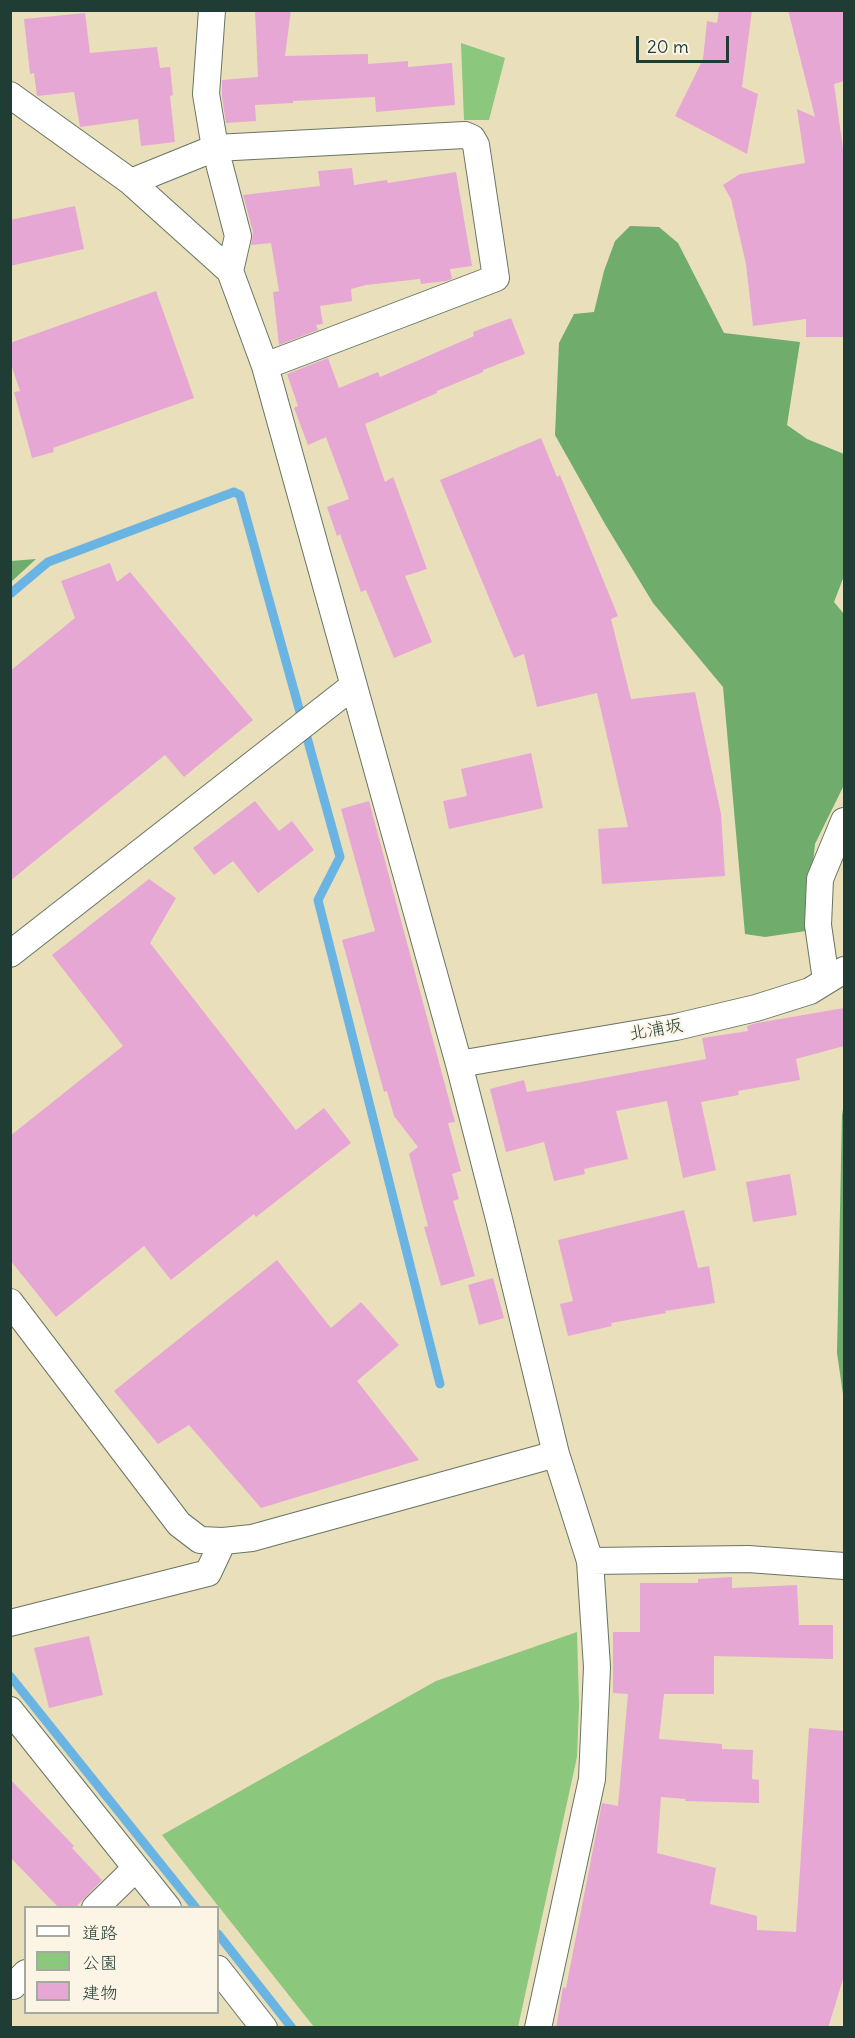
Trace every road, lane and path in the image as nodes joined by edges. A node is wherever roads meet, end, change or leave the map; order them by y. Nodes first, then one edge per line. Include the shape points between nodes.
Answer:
1 (212, 10) edge
2 (10, 95) edge
3 (215, 148) junction
4 (131, 182) junction
5 (230, 271) junction
6 (266, 366) junction
7 (353, 686) junction
8 (844, 821) edge
9 (10, 954) edge
10 (836, 975) edge
11 (459, 1064) junction
12 (10, 1302) edge
13 (556, 1454) junction
14 (223, 1541) junction
15 (590, 1562) junction
16 (844, 1566) edge
17 (10, 1623) edge
18 (10, 1710) edge
19 (136, 1868) junction
20 (96, 1906) edge
21 (166, 1906) edge
22 (219, 1970) edge
23 (264, 2028) edge
24 (538, 2028) edge

1 - 3 street via 206,94
2 - 4 street
3 - 4 street
3 - 5 street via 238,236
3 - 6 street via 465,135 476,145 496,278
4 - 5 street
5 - 6 street
6 - 7 street
7 - 9 street
7 - 11 street
8 - 10 street via 820,879 818,925
10 - 11 street, 北浦坂 via 810,991 756,1008 688,1024
11 - 13 street
12 - 14 street via 179,1524 200,1540
13 - 14 street via 252,1538
13 - 15 street
14 - 17 street via 208,1573
15 - 16 street via 748,1559
15 - 24 street via 597,1667 592,1779
18 - 19 street
19 - 20 street
19 - 21 street
22 - 23 street

